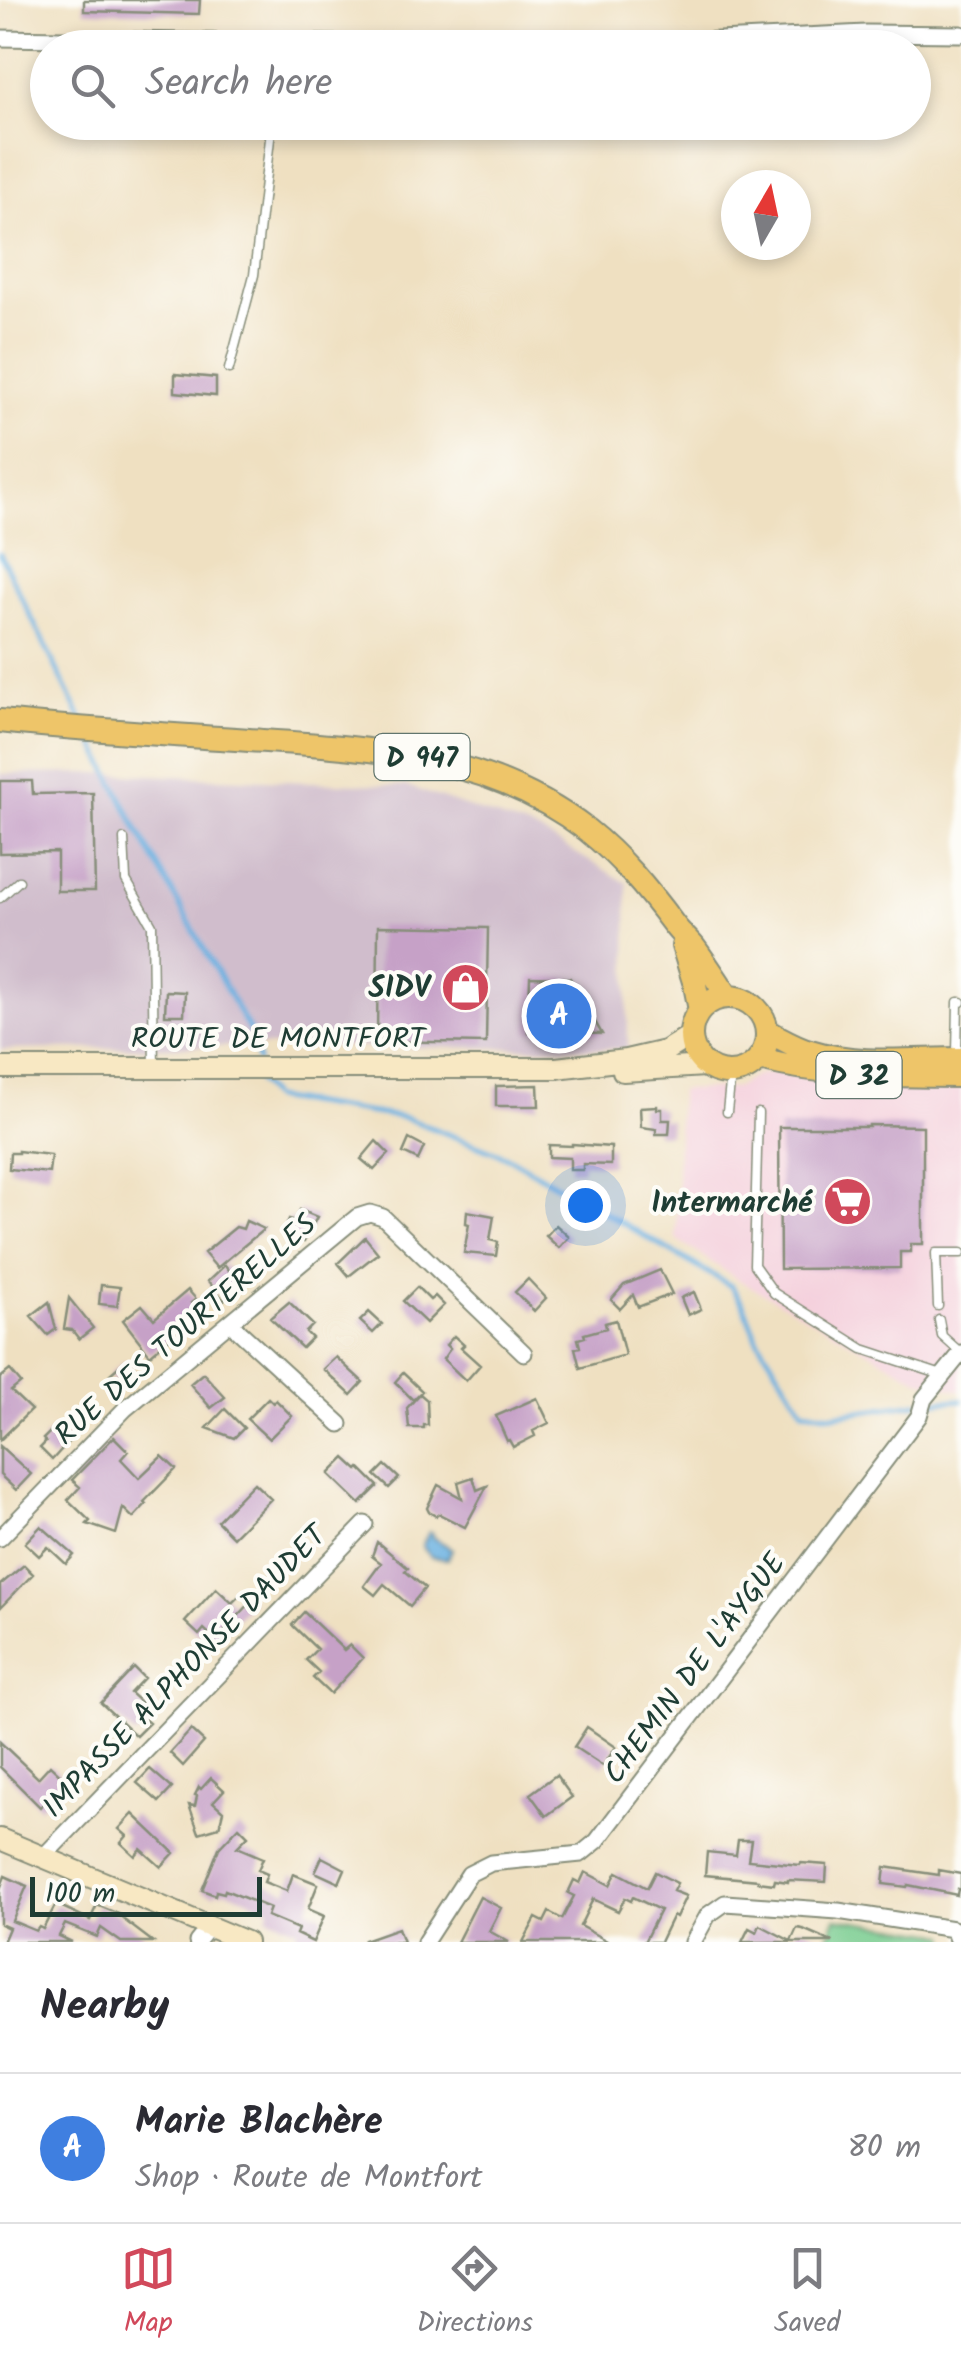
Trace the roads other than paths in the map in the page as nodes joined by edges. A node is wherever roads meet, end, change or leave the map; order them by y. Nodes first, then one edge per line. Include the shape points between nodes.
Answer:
1 (931, 34) edge
2 (961, 34) edge
3 (0, 38) edge
4 (30, 39) edge
5 (270, 140) edge
6 (229, 369) dead end
7 (0, 721) edge
8 (124, 839) dead end
9 (19, 881) dead end
10 (0, 898) edge
11 (677, 929) junction
12 (728, 997) junction
13 (961, 1002) edge
14 (700, 1010) junction
15 (768, 1030) junction
16 (691, 1035) junction
17 (759, 1060) junction
18 (960, 1064) edge
19 (706, 1066) junction
20 (0, 1068) edge
21 (154, 1068) junction
22 (556, 1068) junction
23 (731, 1074) junction
24 (727, 1112) dead end
25 (758, 1113) dead end
26 (961, 1253) edge
27 (938, 1306) dead end
28 (938, 1320) dead end
29 (230, 1322) junction
30 (524, 1353) dead end
31 (961, 1353) edge
32 (942, 1376) junction
33 (340, 1424) dead end
34 (366, 1524) dead end
35 (0, 1538) edge
36 (0, 1839) edge
37 (43, 1857) junction
38 (203, 1934) edge
39 (246, 1942) edge
40 (424, 1942) edge
41 (693, 1942) edge
42 (958, 1942) edge

1 - 2 street
3 - 4 street
5 - 6 lane via 254,275
7 - 11 main road, D 947 via 389,750 456,765 522,791 586,829 648,889
8 - 21 lane via 126,880 152,925
9 - 10 lane
11 - 12 main road, D 947
11 - 14 main road, D 947
12 - 14 main road
12 - 15 main road via 754,1006
13 - 18 lane
14 - 16 main road
15 - 17 main road
15 - 18 main road, D 32 via 814,1053
16 - 19 main road
16 - 22 main road, ROUTE DE MONTFORT via 665,1051
17 - 18 main road, D 32 via 855,1075
17 - 23 main road
19 - 22 main road, ROUTE DE MONTFORT
19 - 23 main road
20 - 21 main road, ROUTE DE MONTFORT
21 - 22 main road, ROUTE DE MONTFORT
23 - 24 lane
25 - 32 lane via 754,1265 774,1293 863,1349
26 - 27 lane via 936,1253
28 - 31 lane via 942,1336
29 - 30 street, RUE DES TOURTERELLES via 370,1213 383,1217
29 - 33 street
29 - 35 street, RUE DES TOURTERELLES via 124,1409
31 - 32 street, CHEMIN DE L'AYGUE
32 - 40 street, CHEMIN DE L'AYGUE via 919,1416 596,1841 581,1854 491,1863 468,1874
34 - 37 street, IMPASSE ALPHONSE DAUDET
36 - 37 main road
37 - 38 main road
38 - 39 main road
41 - 42 street via 708,1915 725,1903 953,1928

